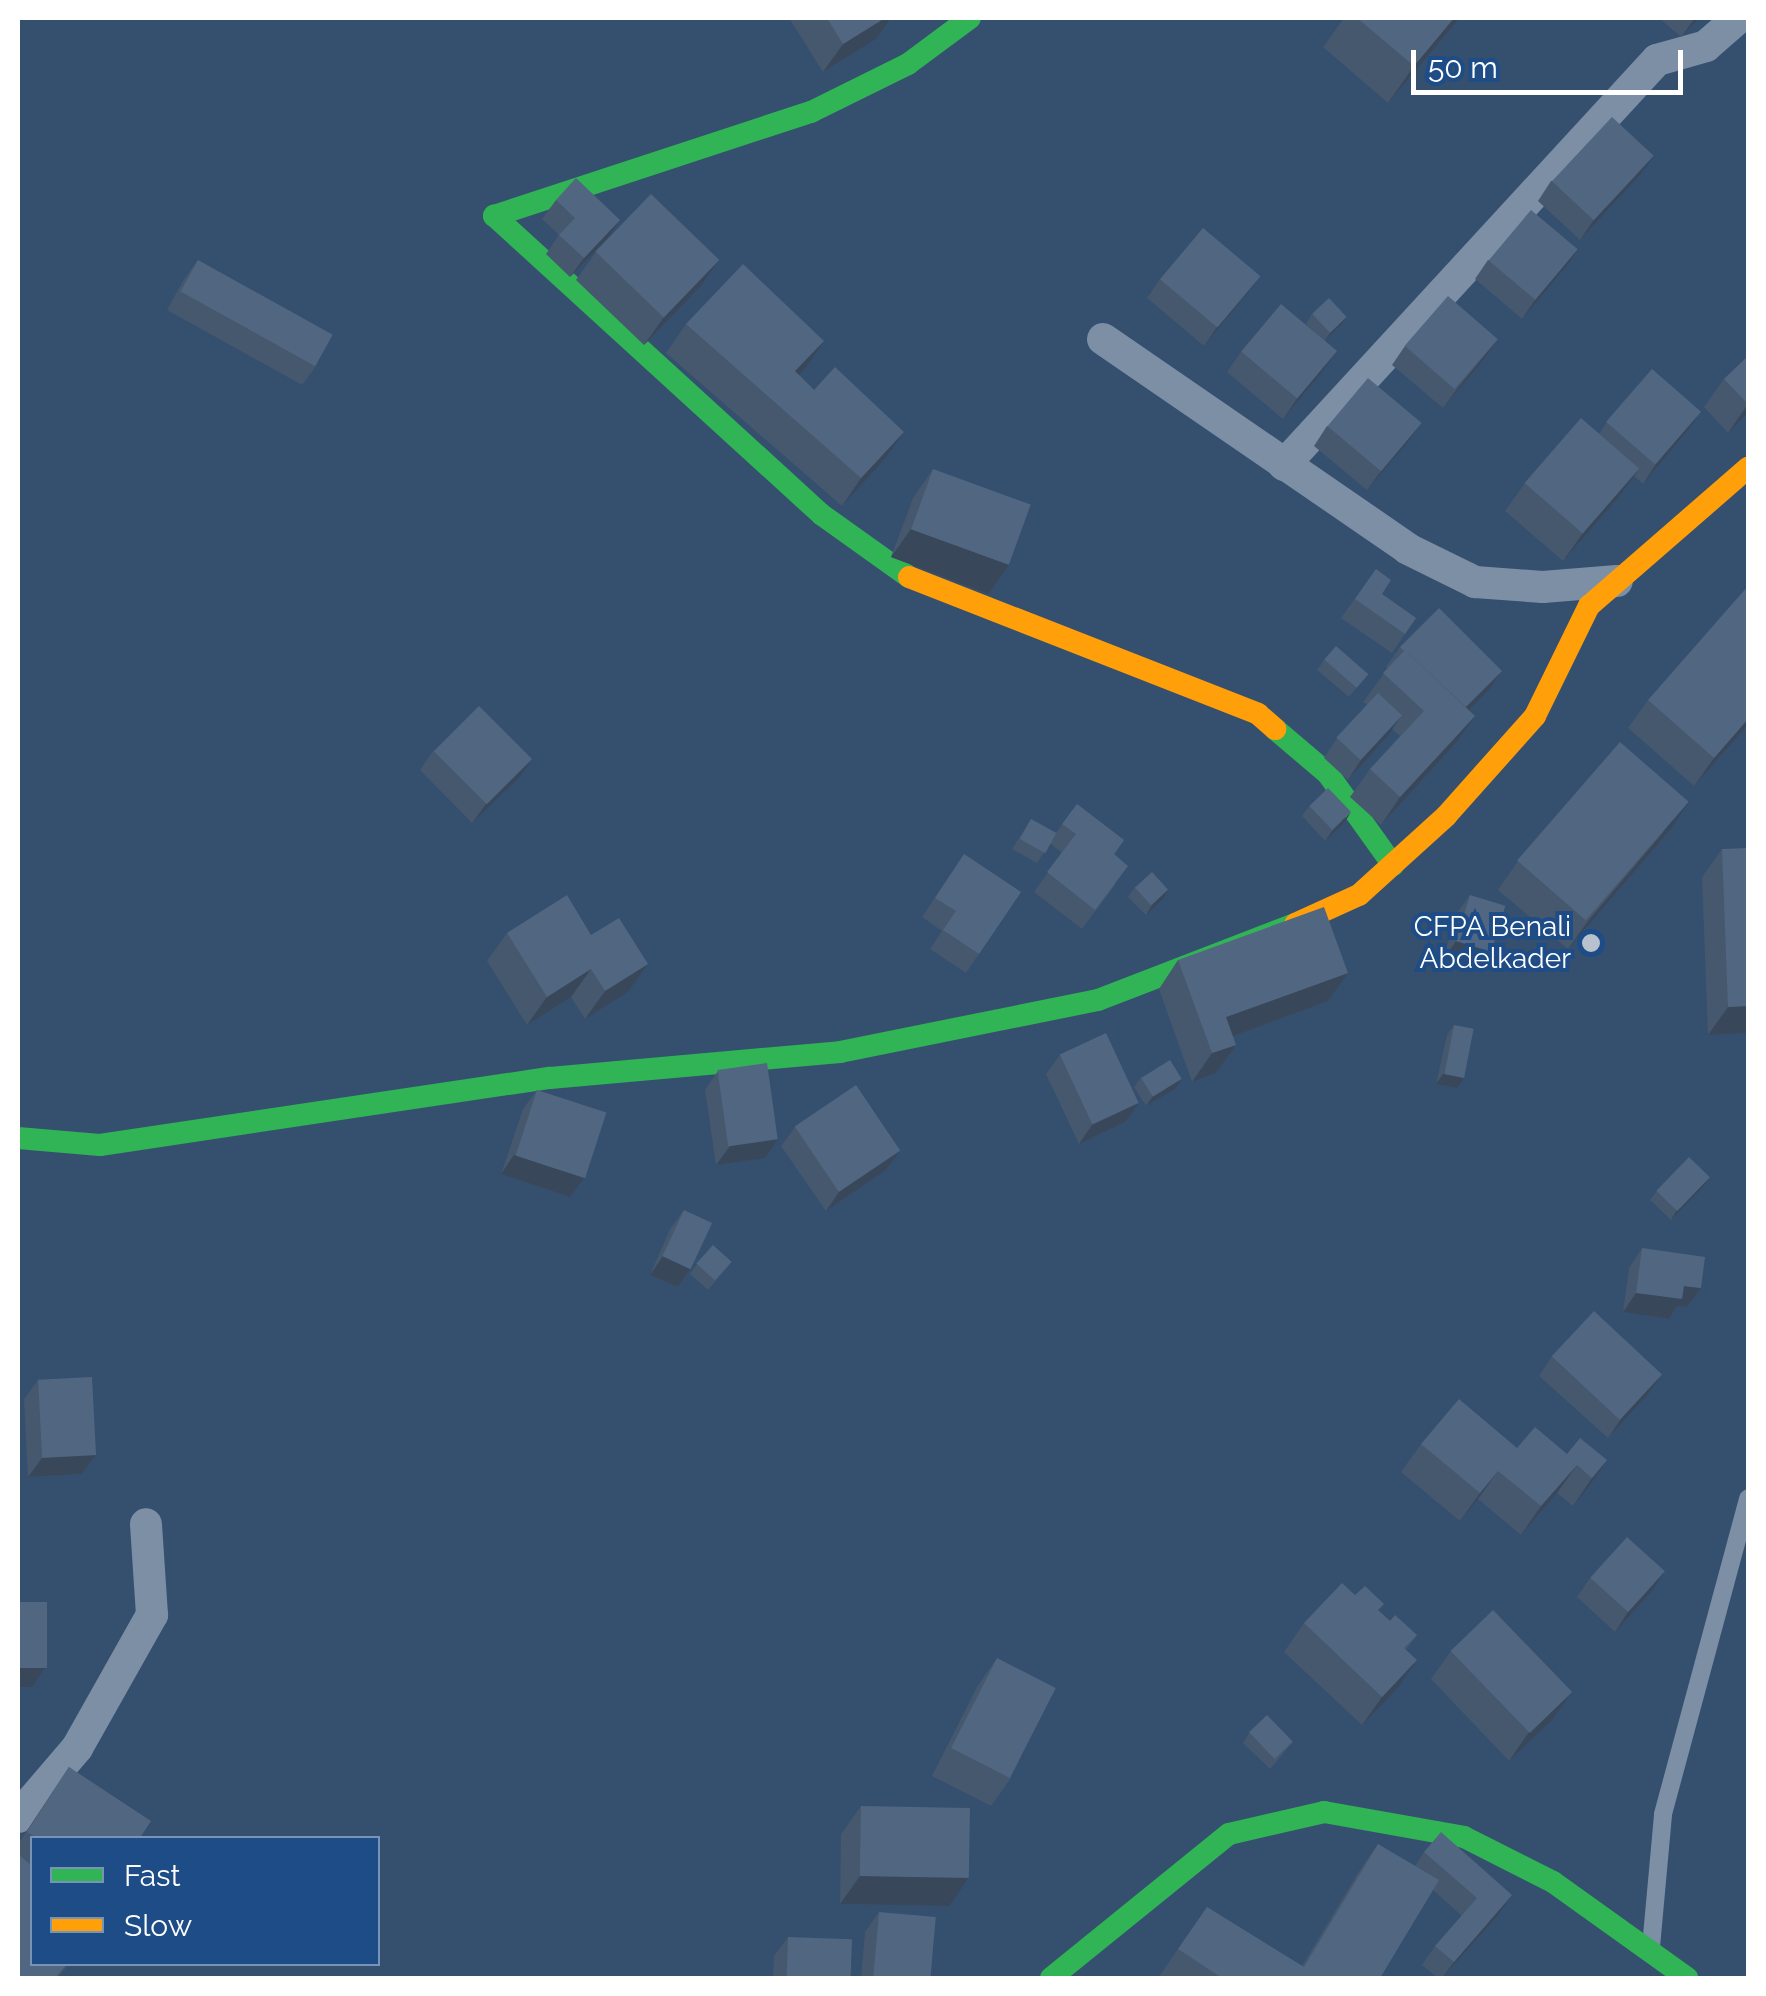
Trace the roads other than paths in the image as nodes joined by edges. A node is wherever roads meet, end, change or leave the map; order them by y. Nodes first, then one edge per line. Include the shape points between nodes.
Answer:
1 (970, 18) edge
2 (1738, 18) edge
3 (1103, 339) dead end
4 (1284, 465) junction
5 (1748, 468) edge
6 (1617, 581) junction
7 (1393, 864) junction
8 (18, 1138) edge
9 (1748, 1498) edge
10 (146, 1524) dead end
11 (18, 1817) edge
12 (1650, 1952) junction
13 (1051, 1978) edge
14 (1687, 1978) edge

1 - 7 street via 908,64 811,112 494,216 822,514 914,580 1258,714 1328,774
2 - 4 street via 1706,46 1657,60
3 - 4 street
4 - 6 street via 1408,548 1475,582 1543,587
5 - 6 street
6 - 7 street via 1590,606 1535,716
7 - 8 street via 1360,895 1228,955 1098,1000 912,1039 840,1052 550,1078 100,1145
9 - 12 lane via 1664,1814
10 - 11 street via 152,1615 77,1748
12 - 13 street via 1554,1882 1464,1838 1324,1812 1229,1834
12 - 14 street

